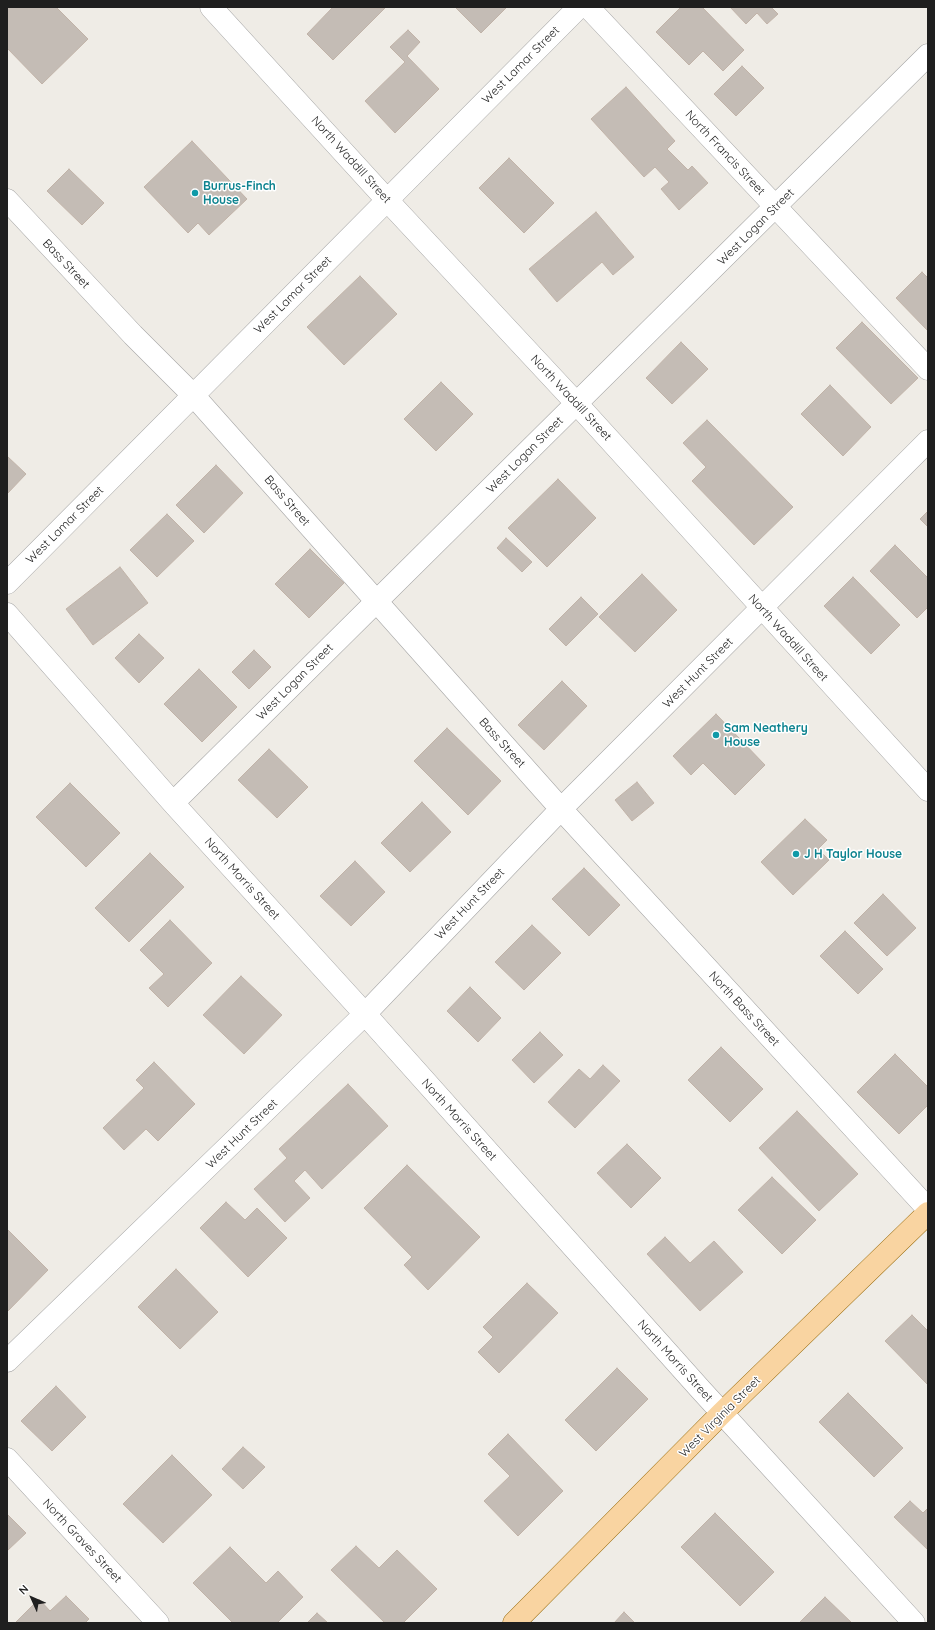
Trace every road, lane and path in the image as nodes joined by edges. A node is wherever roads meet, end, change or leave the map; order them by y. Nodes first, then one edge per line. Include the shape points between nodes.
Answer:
1 (211, 7) edge
2 (580, 7) edge
3 (588, 7) edge
4 (928, 55) edge
5 (7, 200) edge
6 (387, 200) junction
7 (776, 207) junction
8 (928, 369) edge
9 (194, 396) junction
10 (577, 404) junction
11 (928, 441) edge
12 (7, 583) edge
13 (376, 602) junction
14 (762, 609) junction
15 (7, 614) edge
16 (928, 790) edge
17 (173, 803) junction
18 (561, 809) junction
19 (365, 1014) junction
20 (928, 1209) edge
21 (928, 1213) edge
22 (7, 1361) edge
23 (722, 1413) junction
24 (7, 1459) edge
25 (155, 1622) edge
26 (516, 1622) edge
27 (914, 1623) edge

1 - 6 street, North Waddill Street
2 - 6 street, West Lamar Street
3 - 7 street, North Francis Street
4 - 7 street, West Logan Street
5 - 9 street, Bass Street via 133,335
6 - 9 street, West Lamar Street
6 - 10 street, North Waddill Street
7 - 8 street, North Francis Street
7 - 10 street, West Logan Street
9 - 12 street, West Lamar Street
9 - 13 street, Bass Street
10 - 13 street, West Logan Street
10 - 14 street, North Waddill Street
11 - 14 street, West Hunt Street
13 - 17 street, West Logan Street
13 - 18 street, Bass Street
14 - 16 street, North Waddill Street
14 - 18 street, West Hunt Street
15 - 17 street, North Morris Street
17 - 19 street, North Morris Street
18 - 19 street, West Hunt Street
18 - 20 street, North Bass Street
19 - 22 street, West Hunt Street
19 - 23 street, North Morris Street
21 - 23 main road, West Virginia Street
23 - 26 main road, West Virginia Street
23 - 27 street, North Morris Street
24 - 25 street, North Graves Street

